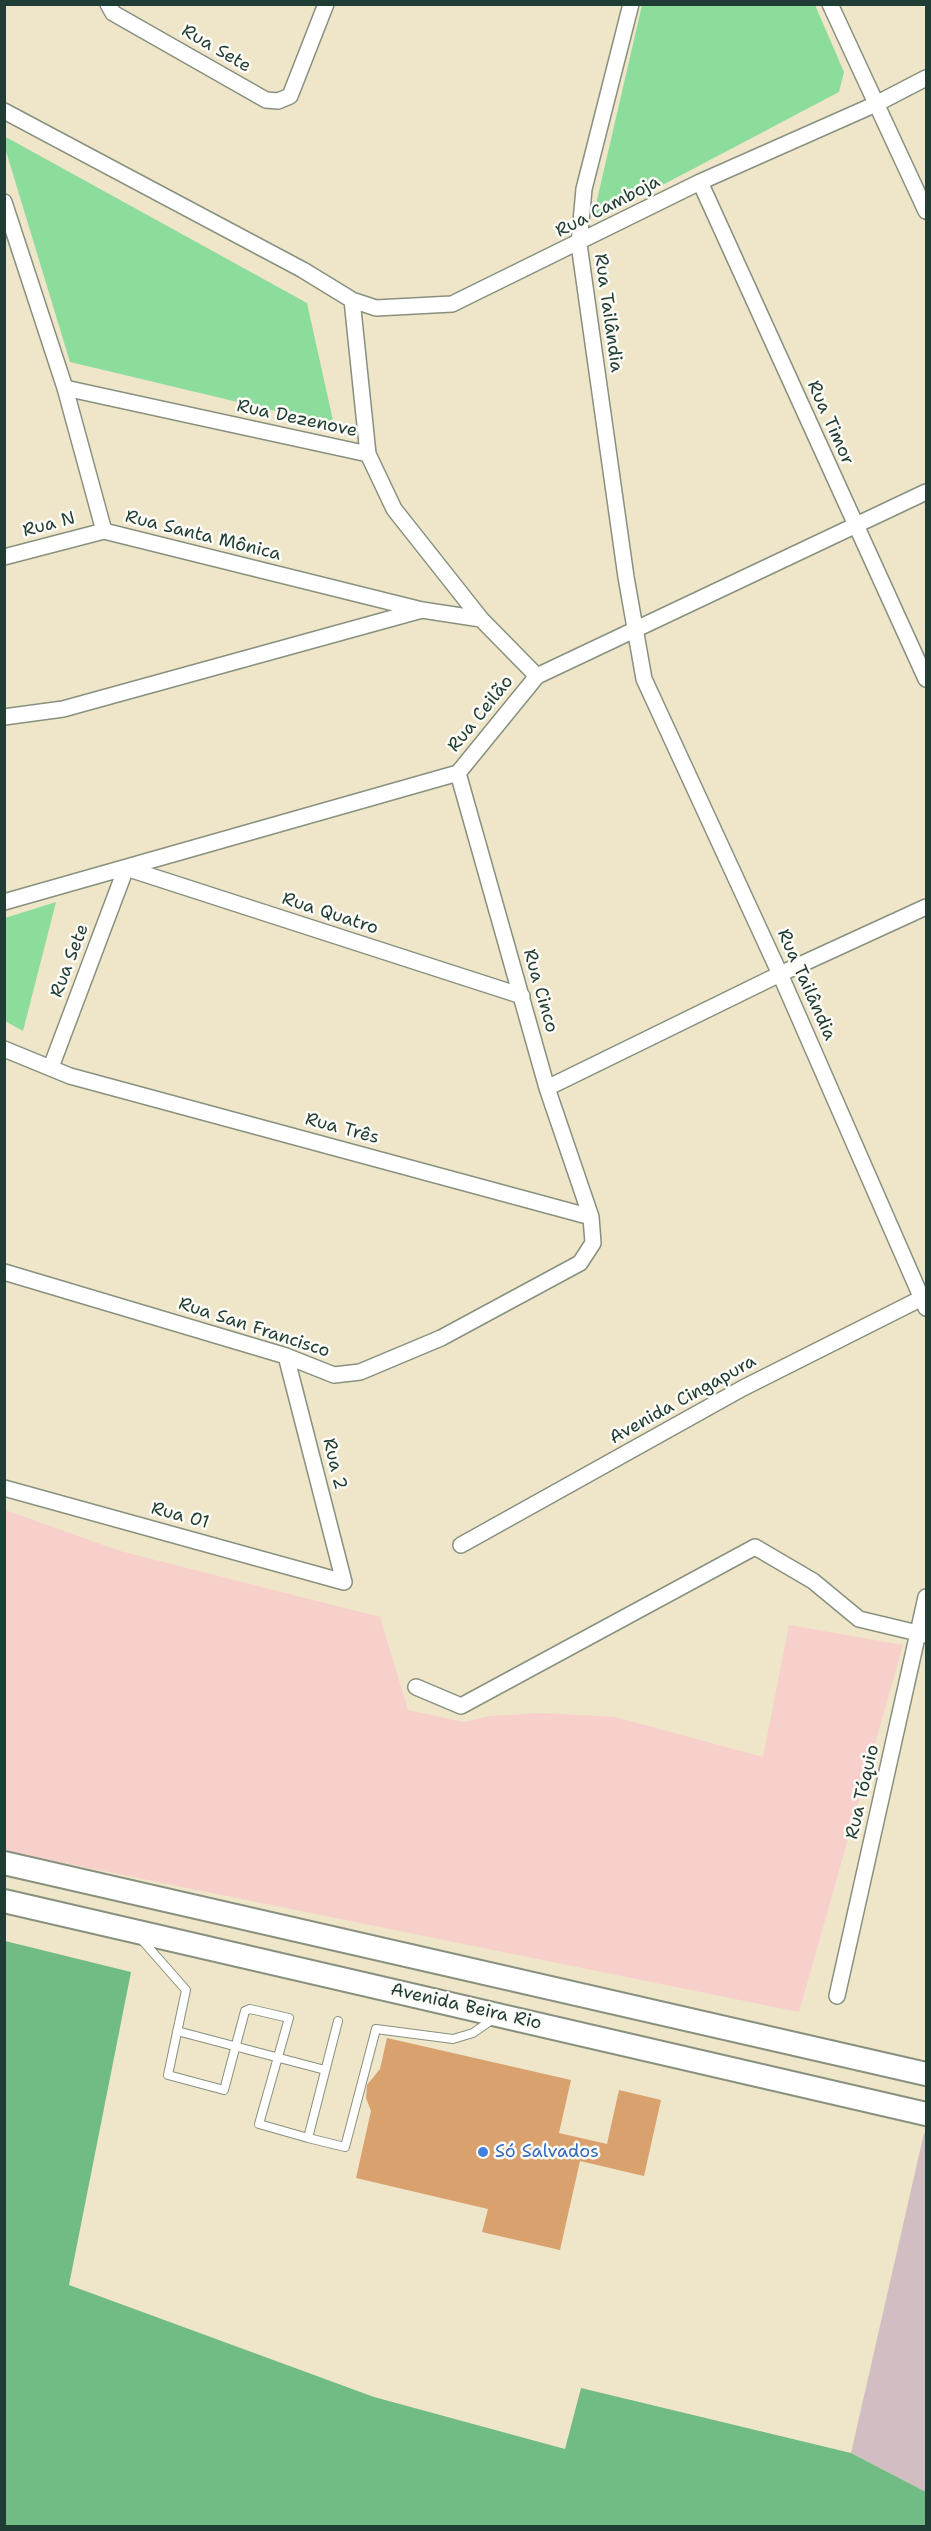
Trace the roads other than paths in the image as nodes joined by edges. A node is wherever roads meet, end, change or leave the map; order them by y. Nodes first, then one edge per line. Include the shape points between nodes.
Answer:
1 (108, 4) edge
2 (326, 4) edge
3 (631, 4) edge
4 (830, 4) edge
5 (927, 78) edge
6 (876, 104) junction
7 (4, 111) edge
8 (700, 182) junction
9 (4, 202) edge
10 (927, 211) edge
11 (579, 244) junction
12 (352, 300) junction
13 (65, 388) junction
14 (368, 454) junction
15 (927, 492) edge
16 (856, 527) junction
17 (104, 531) junction
18 (4, 557) edge
19 (422, 610) junction
20 (482, 619) junction
21 (635, 630) junction
22 (537, 676) junction
23 (927, 679) edge
24 (4, 717) edge
25 (458, 774) junction
26 (126, 868) junction
27 (4, 902) edge
28 (927, 908) edge
29 (780, 974) junction
30 (522, 996) junction
31 (4, 1049) edge
32 (51, 1067) junction
33 (547, 1088) junction
34 (591, 1217) junction
35 (4, 1272) edge
36 (925, 1301) edge
37 (286, 1356) junction
38 (4, 1488) edge
39 (461, 1545) dead end
40 (344, 1582) joint
41 (927, 1597) edge
42 (923, 1634) edge
43 (416, 1688) dead end
44 (4, 1863) edge
45 (4, 1901) edge
46 (132, 1929) junction
47 (523, 1982) junction
48 (837, 1996) dead end
49 (507, 2017) junction
50 (338, 2021) dead end
51 (177, 2031) junction
52 (236, 2046) junction
53 (278, 2057) junction
54 (326, 2070) junction
55 (927, 2074) edge
56 (927, 2114) edge
57 (308, 2138) junction

1 - 2 street, Rua Sete via 113,13 266,100 278,101 290,96
3 - 11 street, Rua Tailândia via 584,189
4 - 6 street
5 - 6 street, Rua Camboja
6 - 8 street, Rua Camboja
6 - 10 street
7 - 12 street, Rua Camboja
8 - 11 street, Rua Camboja
8 - 16 street, Rua Timor
9 - 13 street, Rua Santa Mônica
11 - 12 street, Rua Camboja via 452,304 376,308
11 - 21 street, Rua Tailândia
12 - 14 street, Rua Dezenove
13 - 14 street, Rua Dezenove
13 - 17 street, Rua Santa Mônica
14 - 20 street via 394,509
15 - 16 street, Rua Ceilão
16 - 21 street, Rua Ceilão
16 - 23 street, Rua Timor
17 - 18 street, Rua N
17 - 19 street, Rua Santa Mônica
19 - 20 street, Rua Santa Mônica
19 - 24 street via 63,709
20 - 22 street
21 - 22 street, Rua Ceilão
21 - 29 street, Rua Tailândia via 644,680
22 - 25 street, Rua Ceilão
25 - 26 street, Rua Ceilão
25 - 30 street, Rua Cinco
26 - 27 street, Rua Ceilão
26 - 30 street, Rua Quatro
26 - 32 street, Rua Sete
28 - 29 street
29 - 33 street
29 - 36 street, Rua Tailândia
30 - 33 street, Rua Cinco
31 - 32 street, Rua Três
32 - 34 street, Rua Três via 70,1076
33 - 34 street, Rua Cinco
34 - 37 street, Rua San Francisco via 593,1243 580,1263 441,1338 360,1372 334,1374
35 - 37 street, Rua San Francisco
36 - 39 street, Avenida Cingapura via 743,1388
37 - 40 street, Rua 2
38 - 40 street, Rua 01
41 - 42 street, Rua Tóquio
42 - 43 street via 859,1620 813,1581 755,1547 461,1706
42 - 48 street, Rua Tóquio
44 - 47 main road, Avenida Beira Rio
45 - 46 main road, Avenida Beira Rio
46 - 49 main road, Avenida Beira Rio
46 - 51 lane via 186,1990
47 - 49 main road
47 - 55 main road, Avenida Beira Rio
49 - 56 main road, Avenida Beira Rio
49 - 57 lane via 453,2038 376,2029 345,2147
50 - 54 lane
51 - 52 lane
51 - 52 lane via 168,2074 224,2090
52 - 53 lane
52 - 53 lane via 245,2011 250,2008 289,2018
53 - 54 lane
53 - 57 lane via 259,2124
54 - 57 lane

